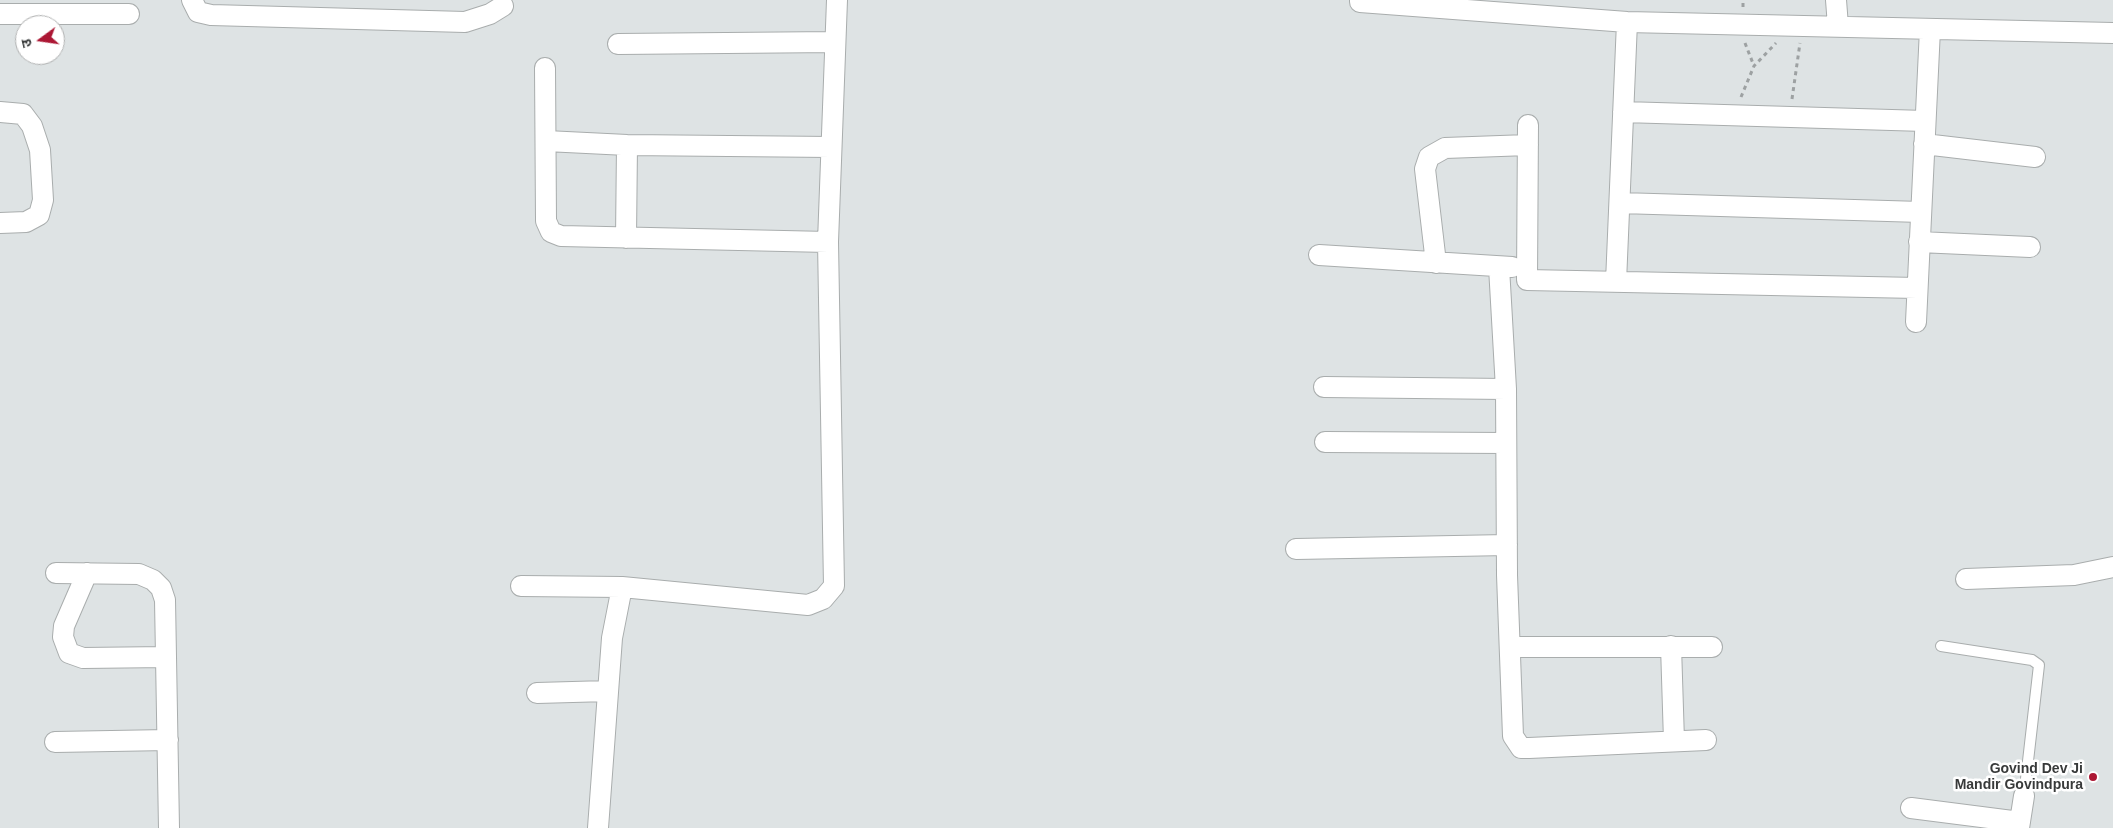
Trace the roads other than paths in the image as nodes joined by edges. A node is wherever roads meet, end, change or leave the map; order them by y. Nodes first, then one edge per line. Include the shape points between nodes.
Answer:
1 (192, 0) edge
2 (837, 0) edge
3 (1360, 0) edge
4 (1836, 0) edge
5 (504, 2) edge
6 (1567, 9) edge
7 (0, 14) edge
8 (129, 14) dead end
9 (1627, 22) junction
10 (1838, 26) junction
11 (1930, 29) junction
12 (2113, 33) edge
13 (834, 42) junction
14 (618, 44) dead end
15 (545, 68) dead end
16 (0, 112) edge
17 (1623, 112) junction
18 (1925, 121) junction
19 (546, 141) junction
20 (1924, 144) junction
21 (627, 145) junction
22 (831, 147) junction
23 (2036, 157) dead end
24 (1620, 202) junction
25 (1921, 212) junction
26 (0, 222) edge
27 (626, 238) junction
28 (828, 242) junction
29 (1919, 242) junction
30 (2030, 247) dead end
31 (1319, 255) dead end
32 (1436, 263) junction
33 (1527, 266) junction
34 (1499, 267) junction
35 (1616, 282) junction
36 (1916, 288) junction
37 (1916, 322) dead end
38 (1324, 387) dead end
39 (1506, 389) junction
40 (1325, 442) dead end
41 (1506, 443) junction
42 (1507, 545) junction
43 (1296, 550) dead end
44 (2113, 567) edge
45 (56, 573) dead end
46 (87, 574) junction
47 (1966, 579) dead end
48 (521, 586) dead end
49 (622, 587) junction
50 (1671, 646) junction
51 (1941, 646) dead end
52 (1510, 647) junction
53 (1712, 647) dead end
54 (166, 657) junction
55 (608, 692) junction
56 (537, 693) dead end
57 (168, 740) junction
58 (1706, 740) dead end
59 (1674, 741) junction
60 (55, 742) dead end
61 (2024, 796) joint
62 (1911, 808) dead end
63 (2019, 825) edge
64 (169, 828) edge
65 (598, 828) edge

1 - 5 street via 198,12 210,16 465,22 490,14
2 - 13 street
3 - 6 street
4 - 10 street
6 - 9 street
7 - 8 street
9 - 10 street
9 - 17 street
10 - 11 street
11 - 12 street
11 - 18 street
13 - 14 street
13 - 22 street
15 - 19 street
16 - 26 street via 23,114 32,126 40,150 42,200 39,215 26,222
17 - 18 street
17 - 24 street
18 - 20 street
19 - 21 street
19 - 27 street via 546,221 551,232 561,236
20 - 23 street
20 - 25 street
21 - 22 street
21 - 27 street
22 - 28 street
24 - 25 street
24 - 35 street
25 - 29 street
27 - 28 street
28 - 49 street via 834,586 823,600 808,605
29 - 30 street
29 - 36 street
31 - 32 street
32 - 33 street via 1425,169 1429,157 1446,148 1528,135
32 - 34 street
33 - 34 street
33 - 35 street via 1527,280
34 - 39 street
35 - 36 street
36 - 37 street
38 - 39 street
39 - 41 street
40 - 41 street
41 - 42 street
42 - 43 street
42 - 52 street
44 - 47 street via 2074,575
45 - 46 street
46 - 54 street via 139,574 157,584 165,600
46 - 54 street via 64,626 62,637 69,653 82,658
48 - 49 street
49 - 55 street via 612,638
50 - 52 street
50 - 53 street
50 - 59 street
51 - 61 lane via 2032,660 2039,665
52 - 59 street via 1513,736 1521,748
54 - 57 street
55 - 56 street
55 - 65 street
57 - 60 street
57 - 64 street
58 - 59 street
61 - 63 street
62 - 63 street

